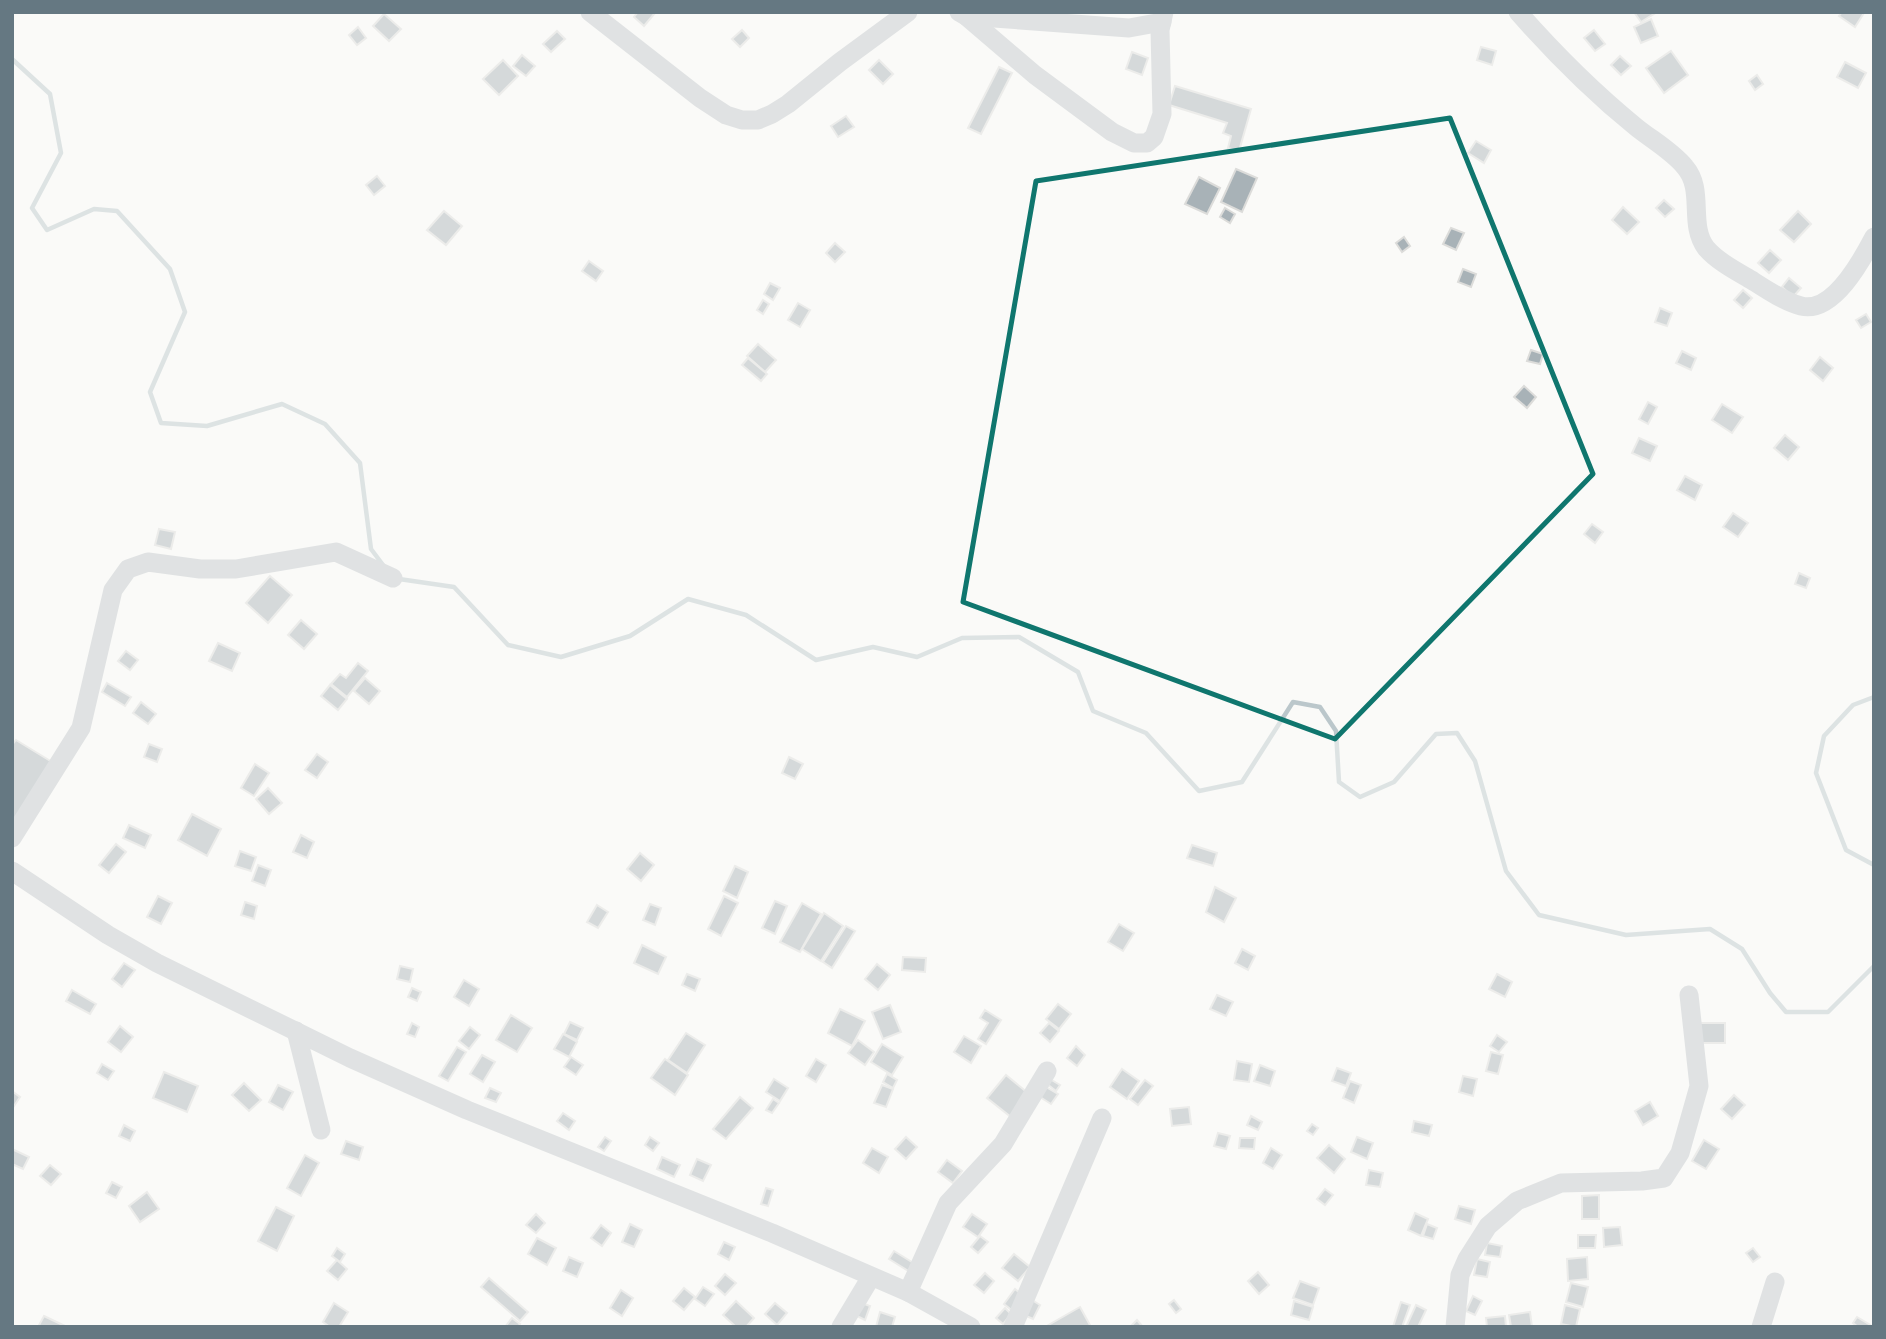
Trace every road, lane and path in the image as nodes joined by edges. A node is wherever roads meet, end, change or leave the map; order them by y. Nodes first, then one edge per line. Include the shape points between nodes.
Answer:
1 (590, 12) edge
2 (908, 12) edge
3 (1518, 12) edge
4 (963, 14) edge
5 (1163, 17) edge
6 (1874, 237) edge
7 (393, 578) dead end
8 (12, 838) edge
9 (12, 871) edge
10 (1689, 995) dead end
11 (296, 1031) junction
12 (1047, 1072) dead end
13 (1102, 1118) dead end
14 (321, 1130) dead end
15 (872, 1278) junction
16 (1775, 1282) dead end
17 (908, 1292) junction
18 (841, 1327) edge
19 (971, 1327) edge
20 (1013, 1327) edge
21 (1455, 1327) edge
22 (1761, 1327) edge

1 - 2 street via 726,115 758,120 780,109
3 - 6 street via 1560,60 1687,168 1696,186 1705,247 1724,264 1802,306 1818,304 1851,278
4 - 5 street via 1129,28
4 - 5 street via 1035,75 1134,143 1147,143 1154,137 1162,114
7 - 8 street via 336,552 236,569 148,562 128,569 113,590 81,728
9 - 11 street via 157,963
10 - 21 street via 1699,1086 1681,1153 1671,1170 1664,1178 1642,1181 1561,1183 1517,1201 1488,1226 1467,1259 1460,1275
11 - 14 street
11 - 15 street via 467,1111
12 - 17 street via 1003,1144 948,1203
13 - 20 street
15 - 17 street
15 - 18 street
16 - 22 street
17 - 19 street

